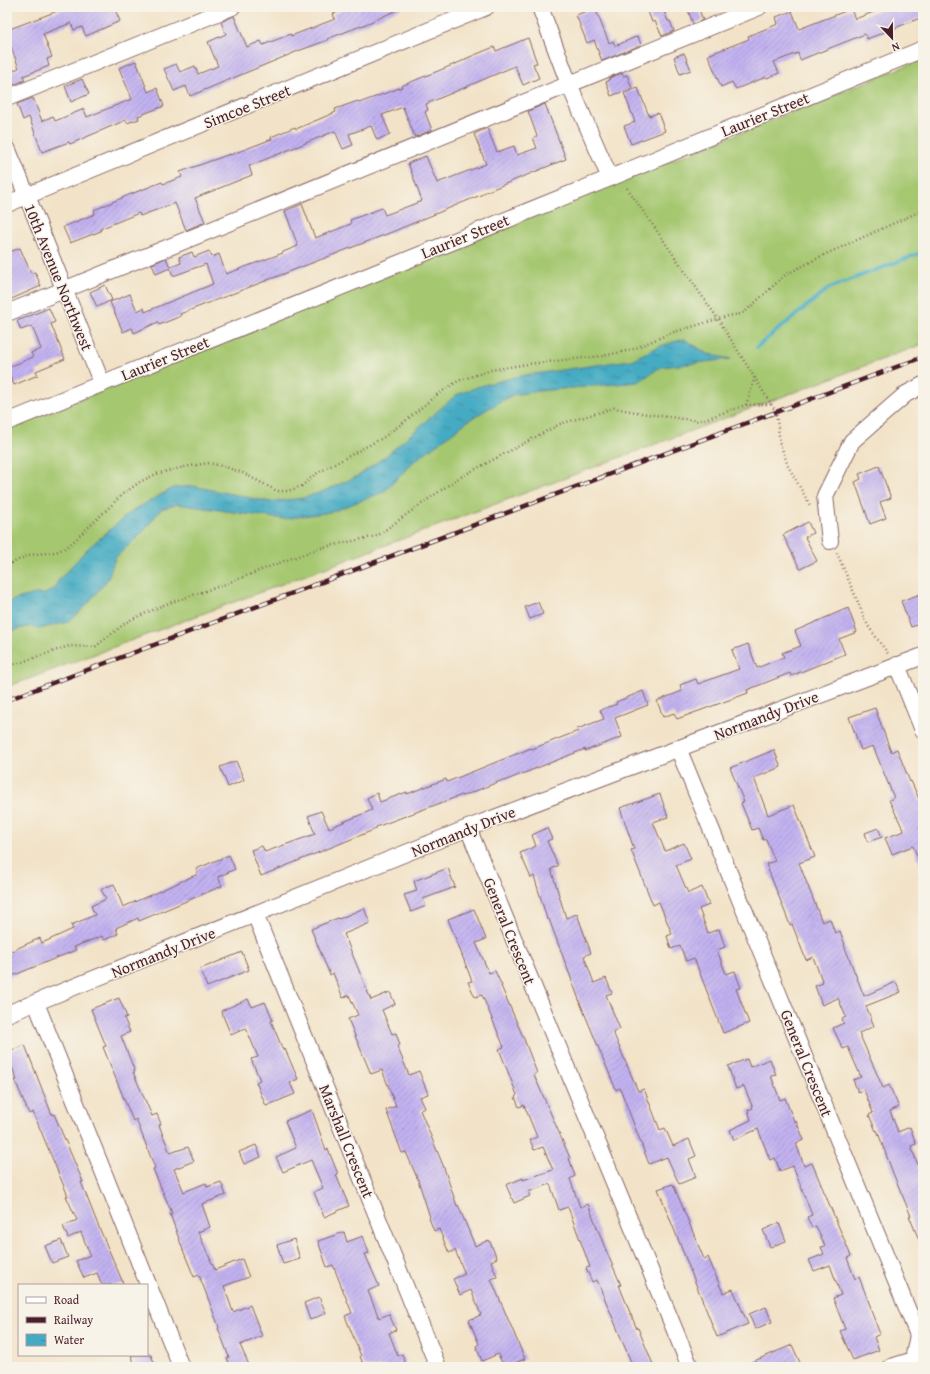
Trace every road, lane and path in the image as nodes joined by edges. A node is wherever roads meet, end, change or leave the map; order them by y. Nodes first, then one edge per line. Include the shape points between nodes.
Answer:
1 (232, 7) edge
2 (486, 7) edge
3 (540, 7) edge
4 (759, 7) edge
5 (923, 49) edge
6 (569, 84) junction
7 (7, 98) edge
8 (7, 148) edge
9 (610, 178) junction
10 (627, 188) dead end
11 (27, 196) junction
12 (7, 204) edge
13 (923, 210) edge
14 (64, 290) junction
15 (7, 313) edge
16 (718, 319) junction
17 (755, 377) junction
18 (102, 384) junction
19 (923, 385) edge
20 (771, 404) junction
21 (746, 405) junction
22 (7, 422) edge
23 (814, 513) dead end
24 (830, 540) joint
25 (7, 564) edge
26 (923, 656) edge
27 (897, 665) junction
28 (7, 667) edge
29 (923, 730) edge
30 (678, 748) junction
31 (468, 828) junction
32 (256, 914) junction
33 (36, 1003) junction
34 (7, 1014) edge
35 (148, 1284) edge
36 (148, 1284) edge
37 (181, 1367) edge
38 (438, 1367) edge
39 (690, 1367) edge
40 (892, 1367) edge

1 - 7 street
2 - 11 street, Simcoe Street
3 - 6 street
4 - 6 street
5 - 9 street, Laurier Street
6 - 9 street
6 - 14 street
8 - 11 street, 10th Avenue Northwest
9 - 18 street, Laurier Street
10 - 16 path
11 - 12 street, Simcoe Street
11 - 14 street, 10th Avenue Northwest
13 - 16 path via 785,275 745,312
14 - 15 street
14 - 18 street, 10th Avenue Northwest
16 - 17 path
16 - 25 path via 671,333 631,350 498,369 458,381 384,437 314,475 302,486 288,491 277,491 243,473 209,463 156,474 123,494 65,548 56,552 29,555
17 - 20 path
17 - 21 path
18 - 22 street, Laurier Street
19 - 24 street via 906,394 852,441 825,496
20 - 21 path
20 - 23 path via 776,412 780,443 788,466
21 - 28 path via 699,421 614,408 560,424 457,479 377,536 324,547 166,604 128,621 96,647 69,646
24 - 27 path via 868,626
26 - 27 street, Normandy Drive
27 - 29 street
27 - 30 street, Normandy Drive
30 - 31 street, Normandy Drive
30 - 40 street, General Crescent via 918,1334 912,1360
31 - 32 street, Normandy Drive
31 - 39 street, General Crescent
32 - 33 street, Normandy Drive
32 - 38 street, Marshall Crescent
33 - 34 street, Normandy Drive
33 - 36 street
35 - 37 street

